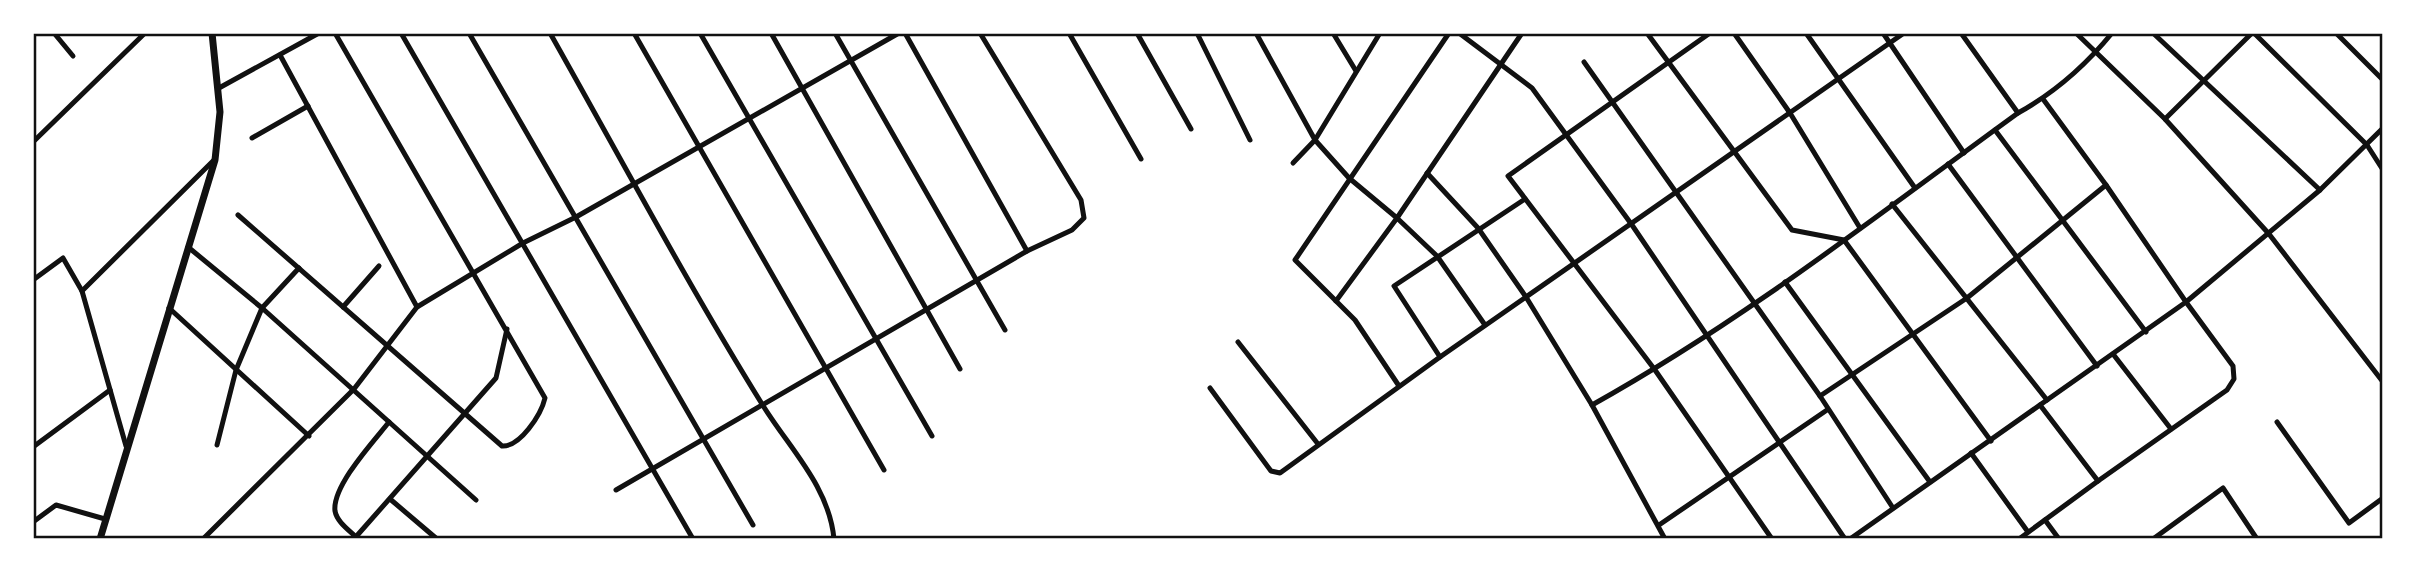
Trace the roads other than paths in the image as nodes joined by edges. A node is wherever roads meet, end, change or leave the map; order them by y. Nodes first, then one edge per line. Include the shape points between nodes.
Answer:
1 (54, 33) edge
2 (145, 33) edge
3 (212, 33) edge
4 (319, 33) edge
5 (335, 33) edge
6 (401, 33) edge
7 (469, 33) edge
8 (550, 33) edge
9 (634, 33) edge
10 (699, 33) edge
11 (771, 33) edge
12 (835, 33) edge
13 (899, 33) edge
14 (905, 33) edge
15 (980, 33) edge
16 (1069, 33) edge
17 (1137, 33) edge
18 (1197, 33) edge
19 (1256, 33) edge
20 (1333, 33) edge
21 (1380, 33) edge
22 (1449, 33) edge
23 (1459, 33) edge
24 (1522, 33) edge
25 (1647, 33) edge
26 (1710, 33) edge
27 (1734, 33) edge
28 (1806, 33) edge
29 (1883, 33) edge
30 (1904, 33) edge
31 (1961, 33) edge
32 (2076, 33) edge
33 (2112, 33) edge
34 (2153, 33) edge
35 (2253, 33) edge
36 (2336, 33) edge
37 (1890, 43) junction
38 (2096, 52) junction
39 (280, 55) junction
40 (73, 56) dead end
41 (851, 61) junction
42 (1584, 62) dead end
43 (1500, 63) junction
44 (1669, 63) junction
45 (1356, 71) junction
46 (2383, 79) edge
47 (1839, 80) junction
48 (2202, 81) junction
49 (219, 88) junction
50 (800, 88) junction
51 (2043, 99) junction
52 (1613, 102) junction
53 (308, 106) junction
54 (1790, 113) junction
55 (2018, 113) junction
56 (749, 119) junction
57 (2165, 119) junction
58 (2383, 128) edge
59 (1191, 129) dead end
60 (1995, 130) junction
61 (1564, 136) junction
62 (252, 138) dead end
63 (1250, 139) dead end
64 (1315, 140) junction
65 (33, 142) edge
66 (2367, 145) junction
67 (700, 148) junction
68 (1734, 151) junction
69 (1964, 153) junction
70 (1141, 159) dead end
71 (215, 160) junction
72 (1293, 163) dead end
73 (1948, 164) junction
74 (2383, 170) edge
75 (1427, 173) junction
76 (1349, 178) junction
77 (635, 184) junction
78 (2106, 186) junction
79 (1914, 188) junction
80 (2320, 190) junction
81 (1676, 192) junction
82 (1525, 199) junction
83 (1892, 204) junction
84 (238, 215) dead end
85 (576, 218) junction
86 (1396, 218) junction
87 (2064, 220) junction
88 (1632, 225) junction
89 (1478, 228) junction
90 (1860, 228) junction
91 (2269, 234) junction
92 (1844, 240) junction
93 (523, 243) junction
94 (188, 247) junction
95 (1027, 251) junction
96 (1437, 256) junction
97 (2017, 257) junction
98 (1573, 265) junction
99 (379, 267) dead end
100 (299, 268) junction
101 (472, 274) junction
102 (33, 280) edge
103 (976, 281) junction
104 (1785, 282) junction
105 (82, 291) junction
106 (1525, 297) junction
107 (1967, 298) junction
108 (1336, 301) junction
109 (2186, 302) junction
110 (1755, 304) junction
111 (342, 307) junction
112 (417, 307) junction
113 (169, 308) junction
114 (262, 308) junction
115 (929, 309) junction
116 (1485, 326) junction
117 (507, 329) junction
118 (1005, 330) dead end
119 (2146, 332) junction
120 (1913, 333) junction
121 (1705, 337) junction
122 (876, 339) junction
123 (1238, 342) dead end
124 (387, 346) junction
125 (2113, 354) junction
126 (1440, 357) junction
127 (2097, 366) junction
128 (826, 368) junction
129 (960, 369) dead end
130 (236, 370) junction
131 (1655, 370) junction
132 (1852, 374) junction
133 (2383, 382) edge
134 (1399, 386) junction
135 (1210, 388) dead end
136 (354, 389) junction
137 (110, 390) junction
138 (1820, 396) junction
139 (2047, 400) junction
140 (762, 405) junction
141 (1592, 405) junction
142 (2040, 405) junction
143 (1827, 410) junction
144 (466, 413) junction
145 (389, 422) junction
146 (2277, 422) dead end
147 (2171, 429) junction
148 (309, 436) junction
149 (932, 436) dead end
150 (704, 439) junction
151 (1991, 441) junction
152 (1318, 444) junction
153 (1780, 444) junction
154 (217, 445) dead end
155 (126, 446) junction
156 (33, 447) edge
157 (1971, 453) junction
158 (427, 455) junction
159 (653, 469) junction
160 (884, 470) dead end
161 (1729, 480) junction
162 (2098, 481) junction
163 (1930, 482) junction
164 (616, 490) dead end
165 (2383, 498) edge
166 (390, 499) junction
167 (476, 500) dead end
168 (1893, 508) junction
169 (105, 519) junction
170 (2045, 520) junction
171 (33, 522) edge
172 (752, 525) dead end
173 (1659, 525) junction
174 (2028, 532) junction
175 (358, 537) edge
176 (2254, 538) edge
177 (100, 539) edge
178 (203, 539) edge
179 (437, 539) edge
180 (693, 539) edge
181 (834, 539) edge
182 (1665, 539) edge
183 (1772, 539) edge
184 (1847, 539) edge
185 (2019, 539) edge
186 (2059, 539) edge
187 (2152, 539) edge

1 - 40 street
2 - 65 street
3 - 49 street
4 - 39 street
5 - 101 street
6 - 93 street
7 - 85 street
8 - 77 street
9 - 67 street
10 - 56 street
11 - 50 street
12 - 41 street
13 - 41 street
14 - 95 street
15 - 95 street via 1084,210 1079,226
16 - 70 street
17 - 59 street
18 - 63 street
19 - 64 street
20 - 45 street
21 - 45 street
22 - 76 street
23 - 43 street
24 - 43 street
25 - 44 street
26 - 44 street
27 - 54 street
28 - 47 street
29 - 37 street
30 - 37 street
31 - 55 street
32 - 38 street
33 - 38 street
34 - 48 street
35 - 48 street
35 - 66 street
36 - 46 street
37 - 47 street
37 - 69 street
38 - 51 street
38 - 57 street
39 - 49 street
39 - 53 street
41 - 50 street
41 - 103 street
42 - 52 street
43 - 61 street via 1532,88
43 - 75 street
44 - 52 street
44 - 68 street
45 - 64 street
47 - 54 street
47 - 79 street
48 - 57 street
48 - 80 street
49 - 71 street
50 - 56 street
50 - 115 street
51 - 55 street
51 - 78 street
52 - 61 street
52 - 81 street
53 - 62 street
53 - 112 street
54 - 68 street
54 - 90 street
55 - 60 street
56 - 67 street
56 - 122 street
57 - 91 street
58 - 66 street
60 - 69 street
60 - 87 street
61 - 82 street via 1508,176
61 - 88 street
64 - 72 street
64 - 76 street
66 - 74 street
66 - 80 street
67 - 77 street
67 - 128 street
68 - 81 street
68 - 92 street via 1792,230
69 - 73 street
71 - 94 street
71 - 105 street
73 - 79 street
73 - 97 street
75 - 86 street
75 - 89 street
76 - 86 street
76 - 108 street via 1295,260
77 - 85 street
77 - 140 street
78 - 87 street
78 - 109 street
79 - 83 street
80 - 91 street
81 - 88 street
81 - 110 street
82 - 89 street
82 - 98 street
83 - 90 street
83 - 107 street
84 - 100 street
85 - 93 street
85 - 150 street
86 - 96 street
86 - 108 street
87 - 97 street
87 - 119 street
88 - 98 street
88 - 121 street
89 - 96 street
89 - 106 street
90 - 92 street
91 - 109 street
91 - 133 street
92 - 104 street
92 - 120 street
93 - 101 street
93 - 159 street
94 - 113 street
94 - 114 street
95 - 103 street
96 - 116 street
96 - 126 street via 1394,286
97 - 107 street
97 - 127 street
98 - 106 street
98 - 131 street
99 - 111 street
100 - 111 street
100 - 114 street
101 - 112 street
101 - 117 street
102 - 105 street via 63,258
103 - 115 street
103 - 118 street
104 - 110 street
104 - 132 street
105 - 137 street
106 - 116 street
106 - 141 street
107 - 120 street
107 - 139 street
108 - 134 street
109 - 119 street
109 - 147 street via 2232,366 2234,379 2227,390
110 - 121 street
110 - 138 street
111 - 124 street
112 - 124 street
113 - 130 street
113 - 155 street
114 - 130 street
114 - 136 street
115 - 122 street
115 - 129 street
116 - 126 street
117 - 144 street via 496,378
117 - 144 street via 545,398 543,408 505,447
119 - 125 street
120 - 132 street
120 - 151 street
121 - 131 street
121 - 153 street
122 - 128 street
122 - 149 street
123 - 152 street
124 - 136 street
124 - 144 street
125 - 127 street
125 - 147 street
126 - 134 street
127 - 139 street
128 - 140 street
128 - 160 street
130 - 148 street
130 - 154 street
131 - 141 street
131 - 161 street
132 - 138 street
132 - 163 street
134 - 152 street
135 - 152 street via 1275,473
136 - 145 street
136 - 148 street
137 - 155 street
137 - 156 street
138 - 143 street
139 - 142 street
140 - 150 street
140 - 181 street via 821,490
141 - 173 street
142 - 151 street
142 - 162 street
143 - 153 street
143 - 168 street
144 - 158 street
145 - 158 street
145 - 175 street via 351,472 336,503 339,520
146 - 165 street via 2348,523
147 - 162 street
148 - 178 street
150 - 159 street
150 - 172 street
151 - 157 street
153 - 161 street
153 - 184 street
155 - 169 street
157 - 163 street
157 - 174 street
158 - 166 street
158 - 167 street
159 - 164 street
159 - 180 street
161 - 173 street
161 - 183 street
162 - 170 street
163 - 168 street
166 - 175 street
166 - 179 street
168 - 184 street
169 - 171 street via 57,505
169 - 177 street
170 - 174 street
170 - 186 street
173 - 182 street
174 - 185 street
176 - 187 street via 2223,488

